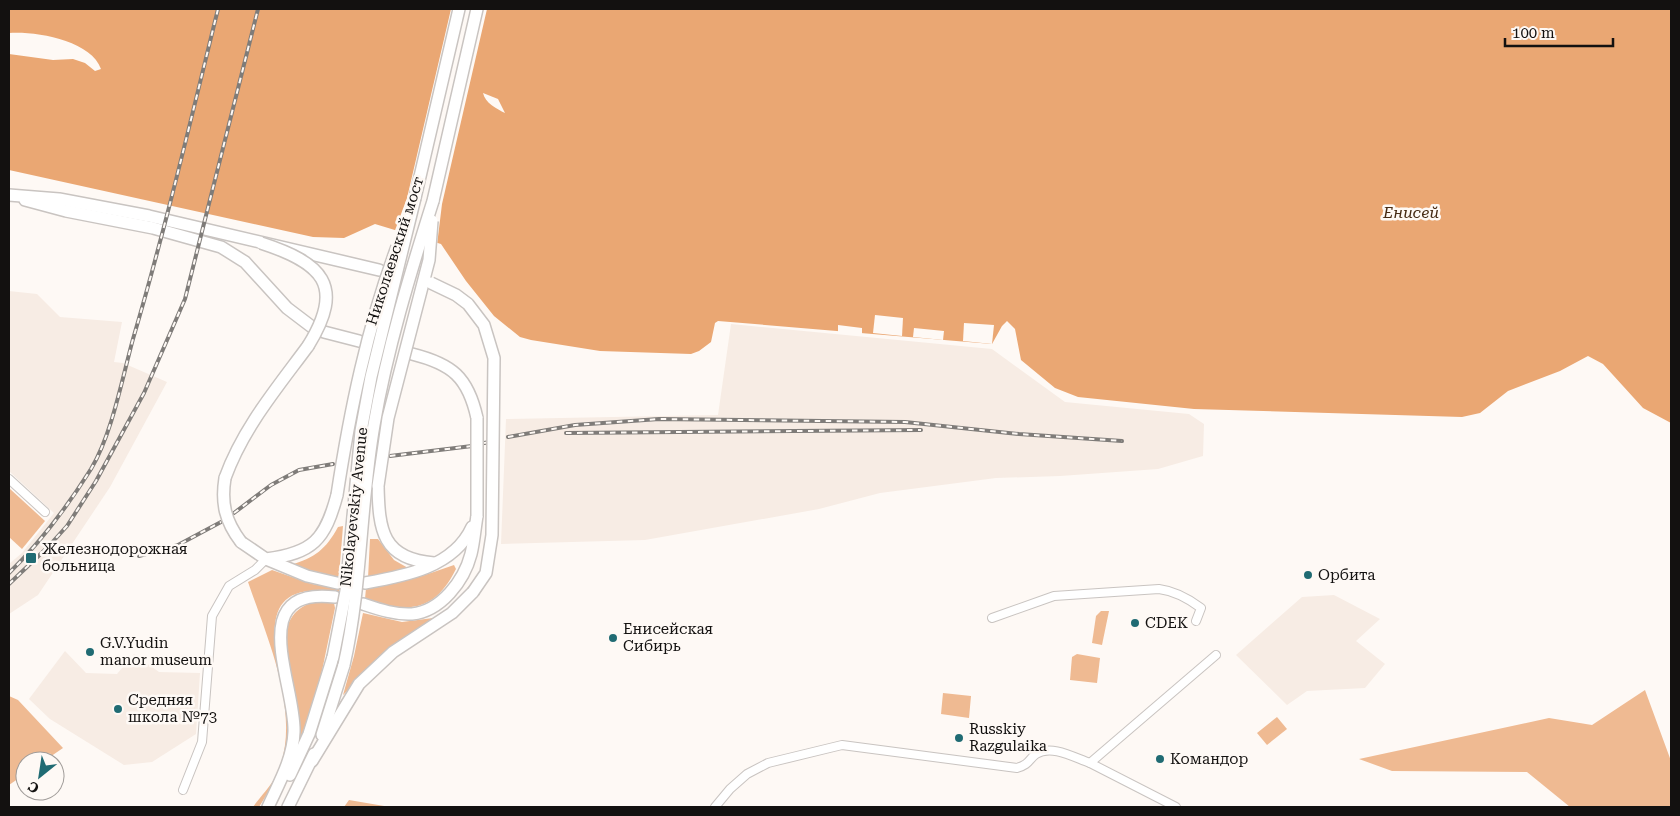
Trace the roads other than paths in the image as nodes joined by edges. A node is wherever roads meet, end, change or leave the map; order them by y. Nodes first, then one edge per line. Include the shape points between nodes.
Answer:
1 (459, 9) edge
2 (477, 9) edge
3 (9, 195) edge
4 (415, 198) junction
5 (433, 201) junction
6 (261, 243) junction
7 (379, 270) dead end
8 (431, 283) dead end
9 (312, 327) dead end
10 (324, 332) dead end
11 (359, 341) dead end
12 (412, 354) dead end
13 (9, 479) edge
14 (45, 512) dead end
15 (477, 516) junction
16 (266, 559) junction
17 (435, 563) junction
18 (337, 583) dead end
19 (365, 583) dead end
20 (335, 597) dead end
21 (363, 604) dead end
22 (992, 618) dead end
23 (1196, 621) dead end
24 (1216, 655) dead end
25 (312, 761) junction
26 (1090, 763) junction
27 (183, 790) dead end
28 (269, 807) edge
29 (288, 807) edge
30 (715, 807) edge
31 (1176, 807) edge

1 - 4 main road, Николаевский мост
2 - 5 main road, Николаевский мост
3 - 6 main road via 59,199 149,216
3 - 9 main road via 221,247 245,262 287,308
4 - 16 main road, Николаевский мост, bridge via 382,287 355,386 331,517 313,546 289,556
4 - 28 main road, Nikolayevskiy Avenue, bridge via 361,431 346,591 333,658 309,734 287,780
5 - 17 main road, Николаевский мост, bridge via 429,260 388,418 378,486 379,521 391,546 417,561
5 - 25 main road, Nikolayevskiy Avenue, bridge via 393,340 374,425 356,596 344,665
6 - 7 main road, bridge via 290,247
6 - 16 main road, bridge via 308,262 323,282 327,295 326,311 308,346 246,430 225,478 222,496 230,527 241,542
8 - 25 main road, bridge via 468,304 484,325 494,358 492,535 486,573 452,613 393,652 359,684
10 - 11 main road
12 - 15 main road, bridge via 455,372 473,399 477,418
13 - 14 street
15 - 17 main road via 461,547
15 - 21 main road via 466,569 446,597 432,608 422,612 396,613
16 - 18 main road via 307,576
16 - 27 street via 229,586 212,616 202,742
17 - 19 main road via 416,572
20 - 28 main road via 320,595 298,602 288,610 280,626 292,710 293,743
22 - 23 street via 1054,596 1145,589 1169,590 1192,601 1201,608
24 - 26 street
25 - 29 main road, Nikolayevskiy Avenue
26 - 30 street via 1050,750 1017,768 842,745 768,763 747,774
26 - 31 street

